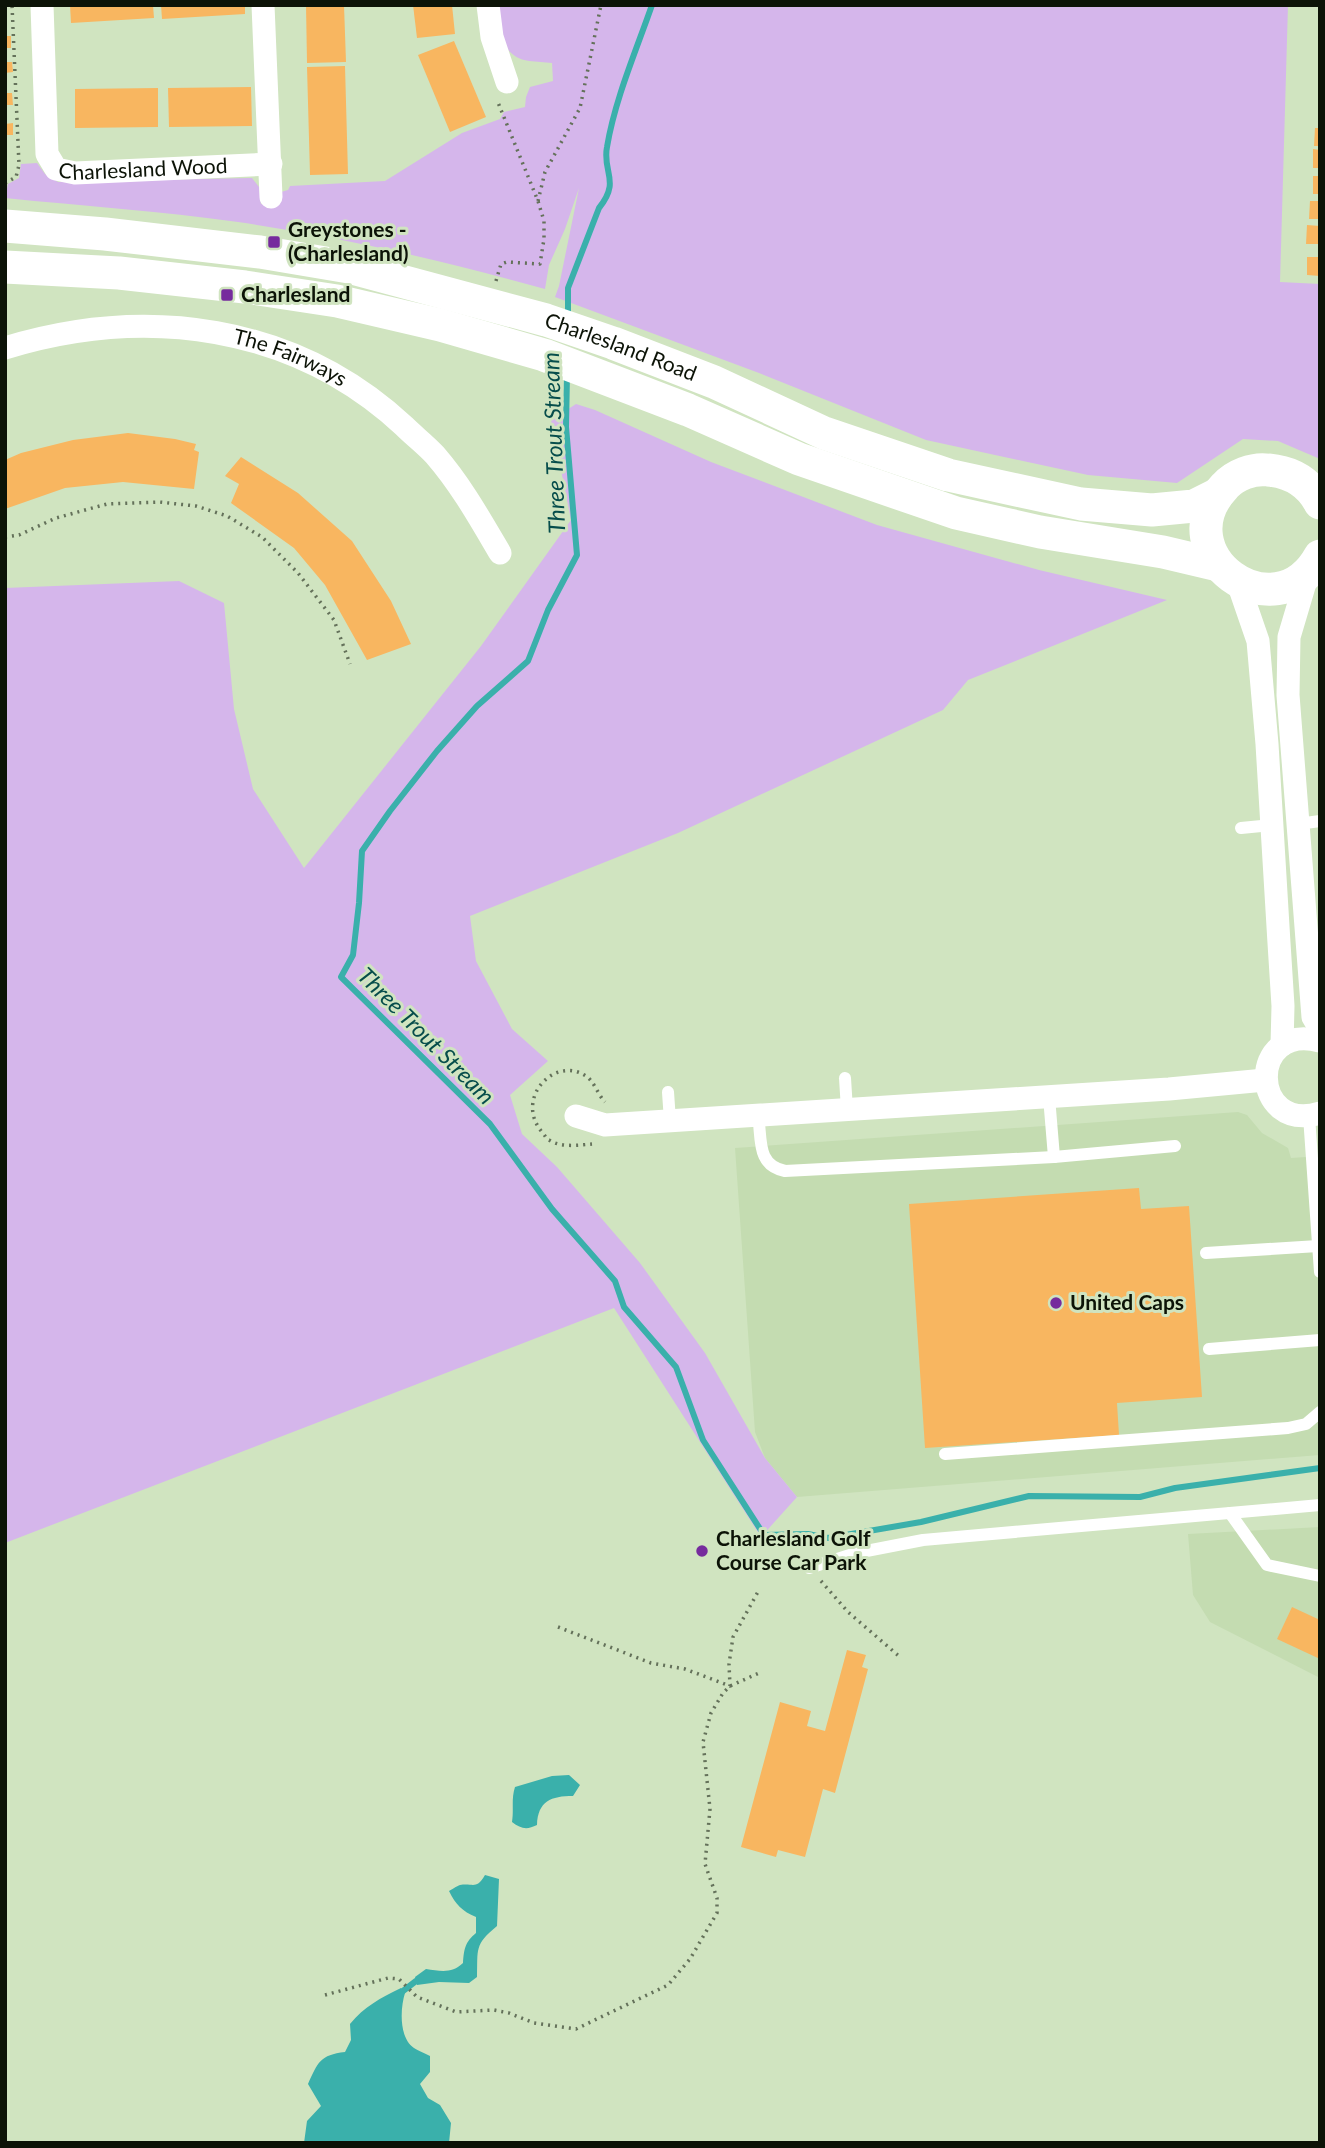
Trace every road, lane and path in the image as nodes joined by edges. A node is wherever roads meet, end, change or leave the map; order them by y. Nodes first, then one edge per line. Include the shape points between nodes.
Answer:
1 (12, 5) edge
2 (42, 5) edge
3 (263, 5) edge
4 (488, 5) edge
5 (601, 5) edge
6 (507, 82) joint
7 (271, 164) junction
8 (5, 183) edge
9 (271, 197) dead end
10 (538, 201) junction
11 (5, 226) edge
12 (5, 267) edge
13 (494, 288) dead end
14 (5, 348) edge
15 (1316, 493) edge
16 (1218, 494) junction
17 (5, 537) edge
18 (500, 553) dead end
19 (1316, 564) edge
20 (1228, 574) junction
21 (351, 664) dead end
22 (1309, 823) edge
23 (1272, 825) junction
24 (1241, 828) dead end
25 (1320, 1028) edge
26 (1320, 1041) edge
27 (1282, 1045) junction
28 (845, 1078) dead end
29 (1265, 1080) junction
30 (668, 1092) dead end
31 (1049, 1097) junction
32 (609, 1107) dead end
33 (847, 1110) junction
34 (758, 1115) junction
35 (1314, 1115) edge
36 (576, 1116) dead end
37 (670, 1121) junction
38 (600, 1144) dead end
39 (1175, 1146) dead end
40 (1054, 1157) junction
41 (1318, 1246) edge
42 (1206, 1253) dead end
43 (1320, 1272) edge
44 (1320, 1340) edge
45 (1209, 1349) dead end
46 (1320, 1412) edge
47 (945, 1454) dead end
48 (1320, 1505) edge
49 (1230, 1513) junction
50 (809, 1568) joint
51 (1320, 1576) edge
52 (759, 1590) dead end
53 (558, 1627) dead end
54 (900, 1657) dead end
55 (760, 1674) dead end
56 (730, 1686) junction
57 (325, 1995) dead end

1 - 8 path via 19,165 16,177
2 - 7 street, Charlesland Wood via 47,154 56,169 75,173
3 - 7 street
4 - 6 street via 492,37
5 - 10 path via 580,107 545,172
6 - 10 path via 492,86
7 - 9 street
10 - 13 path via 544,221 540,264 501,264
11 - 16 main road, Charlesland Road via 260,252 349,267 546,320 613,343 714,382 824,433 948,475 1082,504 1152,510 1194,506
12 - 20 main road, Charlesland Road via 245,287 337,301 440,325 544,355 799,459 956,513 1163,552
14 - 18 street, The Fairways via 93,328 148,326 258,341 314,364 379,403 434,454 467,497
15 - 16 main road, Charlesland Road via 1296,477 1262,469 1243,474
16 - 20 main road via 1210,509 1207,541
17 - 21 path via 107,504 159,502 196,506 227,516 262,537 298,573 334,620
19 - 20 main road, Charlesland Road via 1297,581 1270,589 1256,589
19 - 22 street via 1289,637 1288,695
20 - 23 street via 1258,641
22 - 25 street via 1313,1017
23 - 24 lane
23 - 27 street
26 - 27 street via 1294,1039
27 - 29 street via 1269,1060
28 - 33 lane
29 - 31 street
29 - 35 street via 1268,1093 1285,1111
30 - 37 lane
31 - 33 street
31 - 40 lane
32 - 38 path via 589,1077 575,1071 556,1073 540,1083 531,1108 535,1124 550,1141 572,1146
33 - 34 street
34 - 37 street
34 - 40 lane via 766,1163 785,1171
35 - 41 lane
36 - 37 street via 605,1125
39 - 40 lane
41 - 42 lane
41 - 43 lane
44 - 45 lane
46 - 47 lane via 1288,1429
48 - 49 lane
49 - 50 lane via 923,1540
49 - 51 lane via 1267,1565
50 - 54 path via 848,1612
52 - 56 path via 733,1637
53 - 56 path via 652,1663 685,1669
55 - 56 path
56 - 57 path via 711,1713 703,1742 709,1810 705,1864 717,1898 717,1913 690,1959 668,1985 576,2029 534,2023 494,2010 456,2012 417,1997 399,1979

